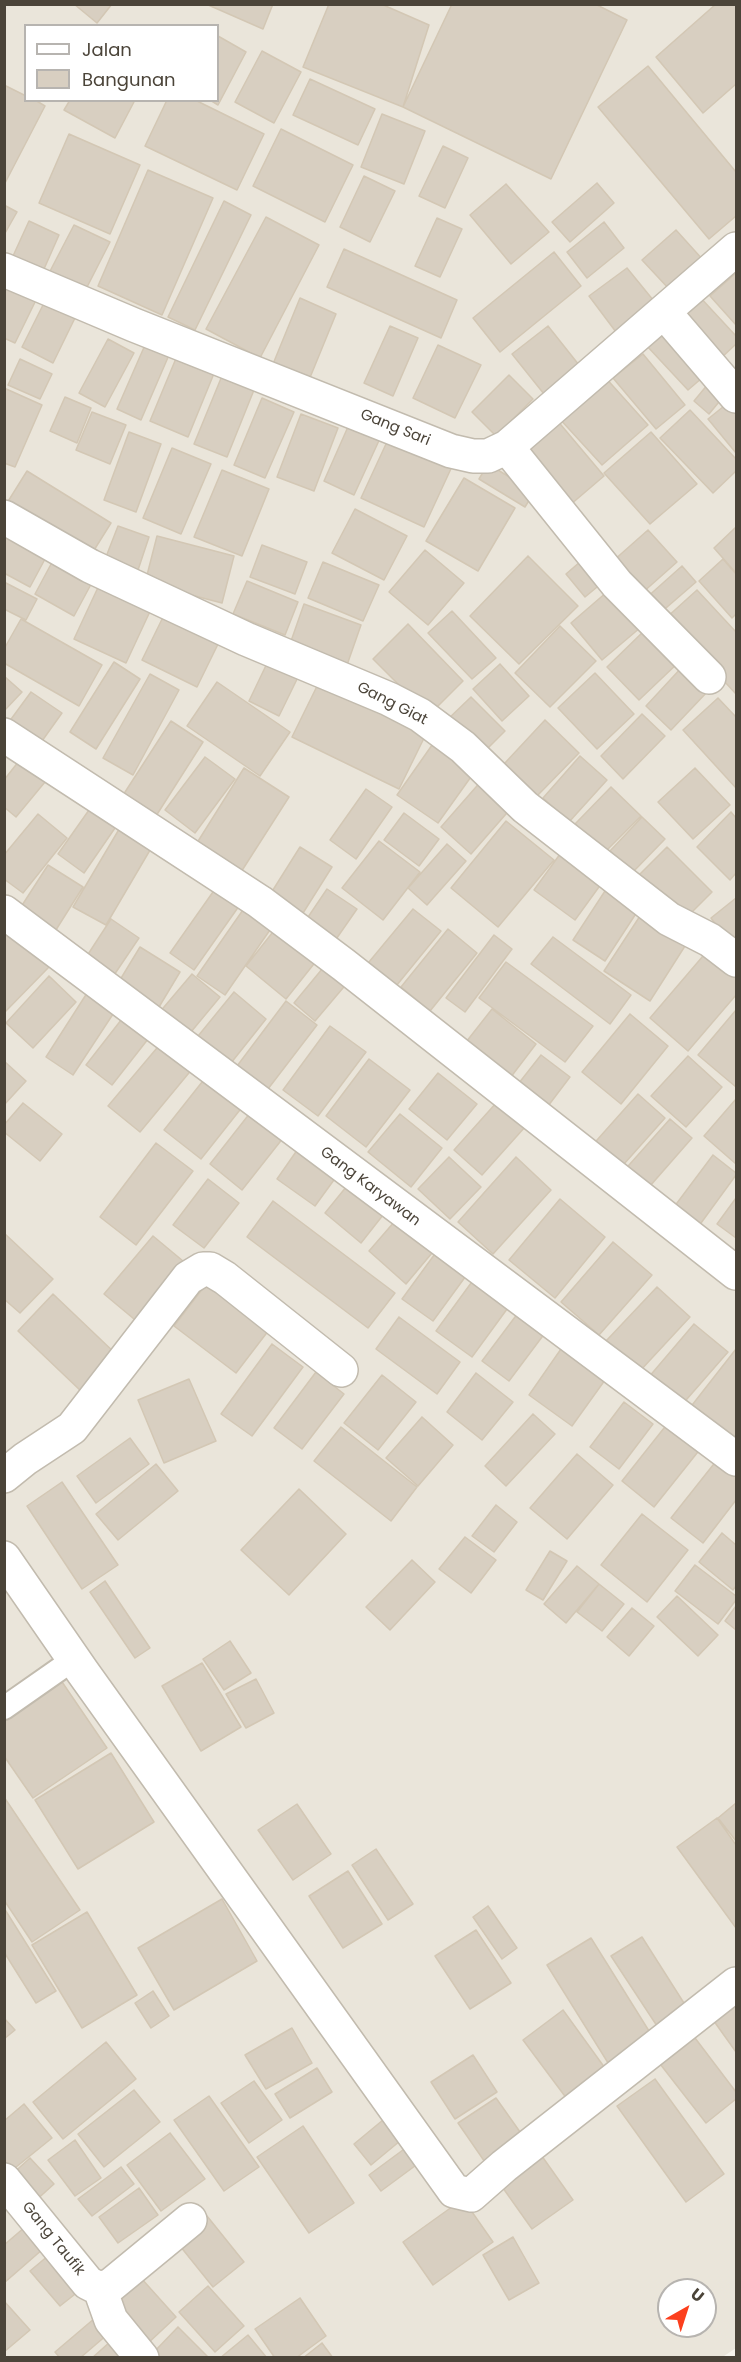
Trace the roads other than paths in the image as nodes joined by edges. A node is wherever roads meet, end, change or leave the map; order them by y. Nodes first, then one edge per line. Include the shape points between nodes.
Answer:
1 (736, 249) edge
2 (4, 270) edge
3 (664, 312) junction
4 (736, 396) edge
5 (507, 447) junction
6 (4, 517) edge
7 (709, 677) dead end
8 (4, 735) edge
9 (4, 912) edge
10 (736, 960) edge
11 (736, 1273) edge
12 (341, 1370) dead end
13 (736, 1459) edge
14 (4, 1476) edge
15 (4, 1558) edge
16 (74, 1659) junction
17 (4, 1708) edge
18 (736, 1984) edge
19 (8, 2191) edge
20 (190, 2220) dead end
21 (100, 2289) junction
22 (142, 2358) edge

1 - 3 street, Gang Sari
2 - 5 street, Gang Sari via 451,451 488,456
3 - 4 street
3 - 5 street, Gang Sari
5 - 7 street via 617,584
6 - 10 street, Gang Giat via 90,566 420,715 463,747 525,807 669,919 710,940
8 - 11 street via 269,909
9 - 13 street, Gang Karyawan
12 - 14 street via 225,1278 202,1269 182,1285 72,1428
15 - 16 street
16 - 17 lane
16 - 18 street via 454,2191 471,2195
19 - 21 street, Gang Taufik via 88,2283
20 - 21 street via 111,2285
21 - 22 street via 111,2320

